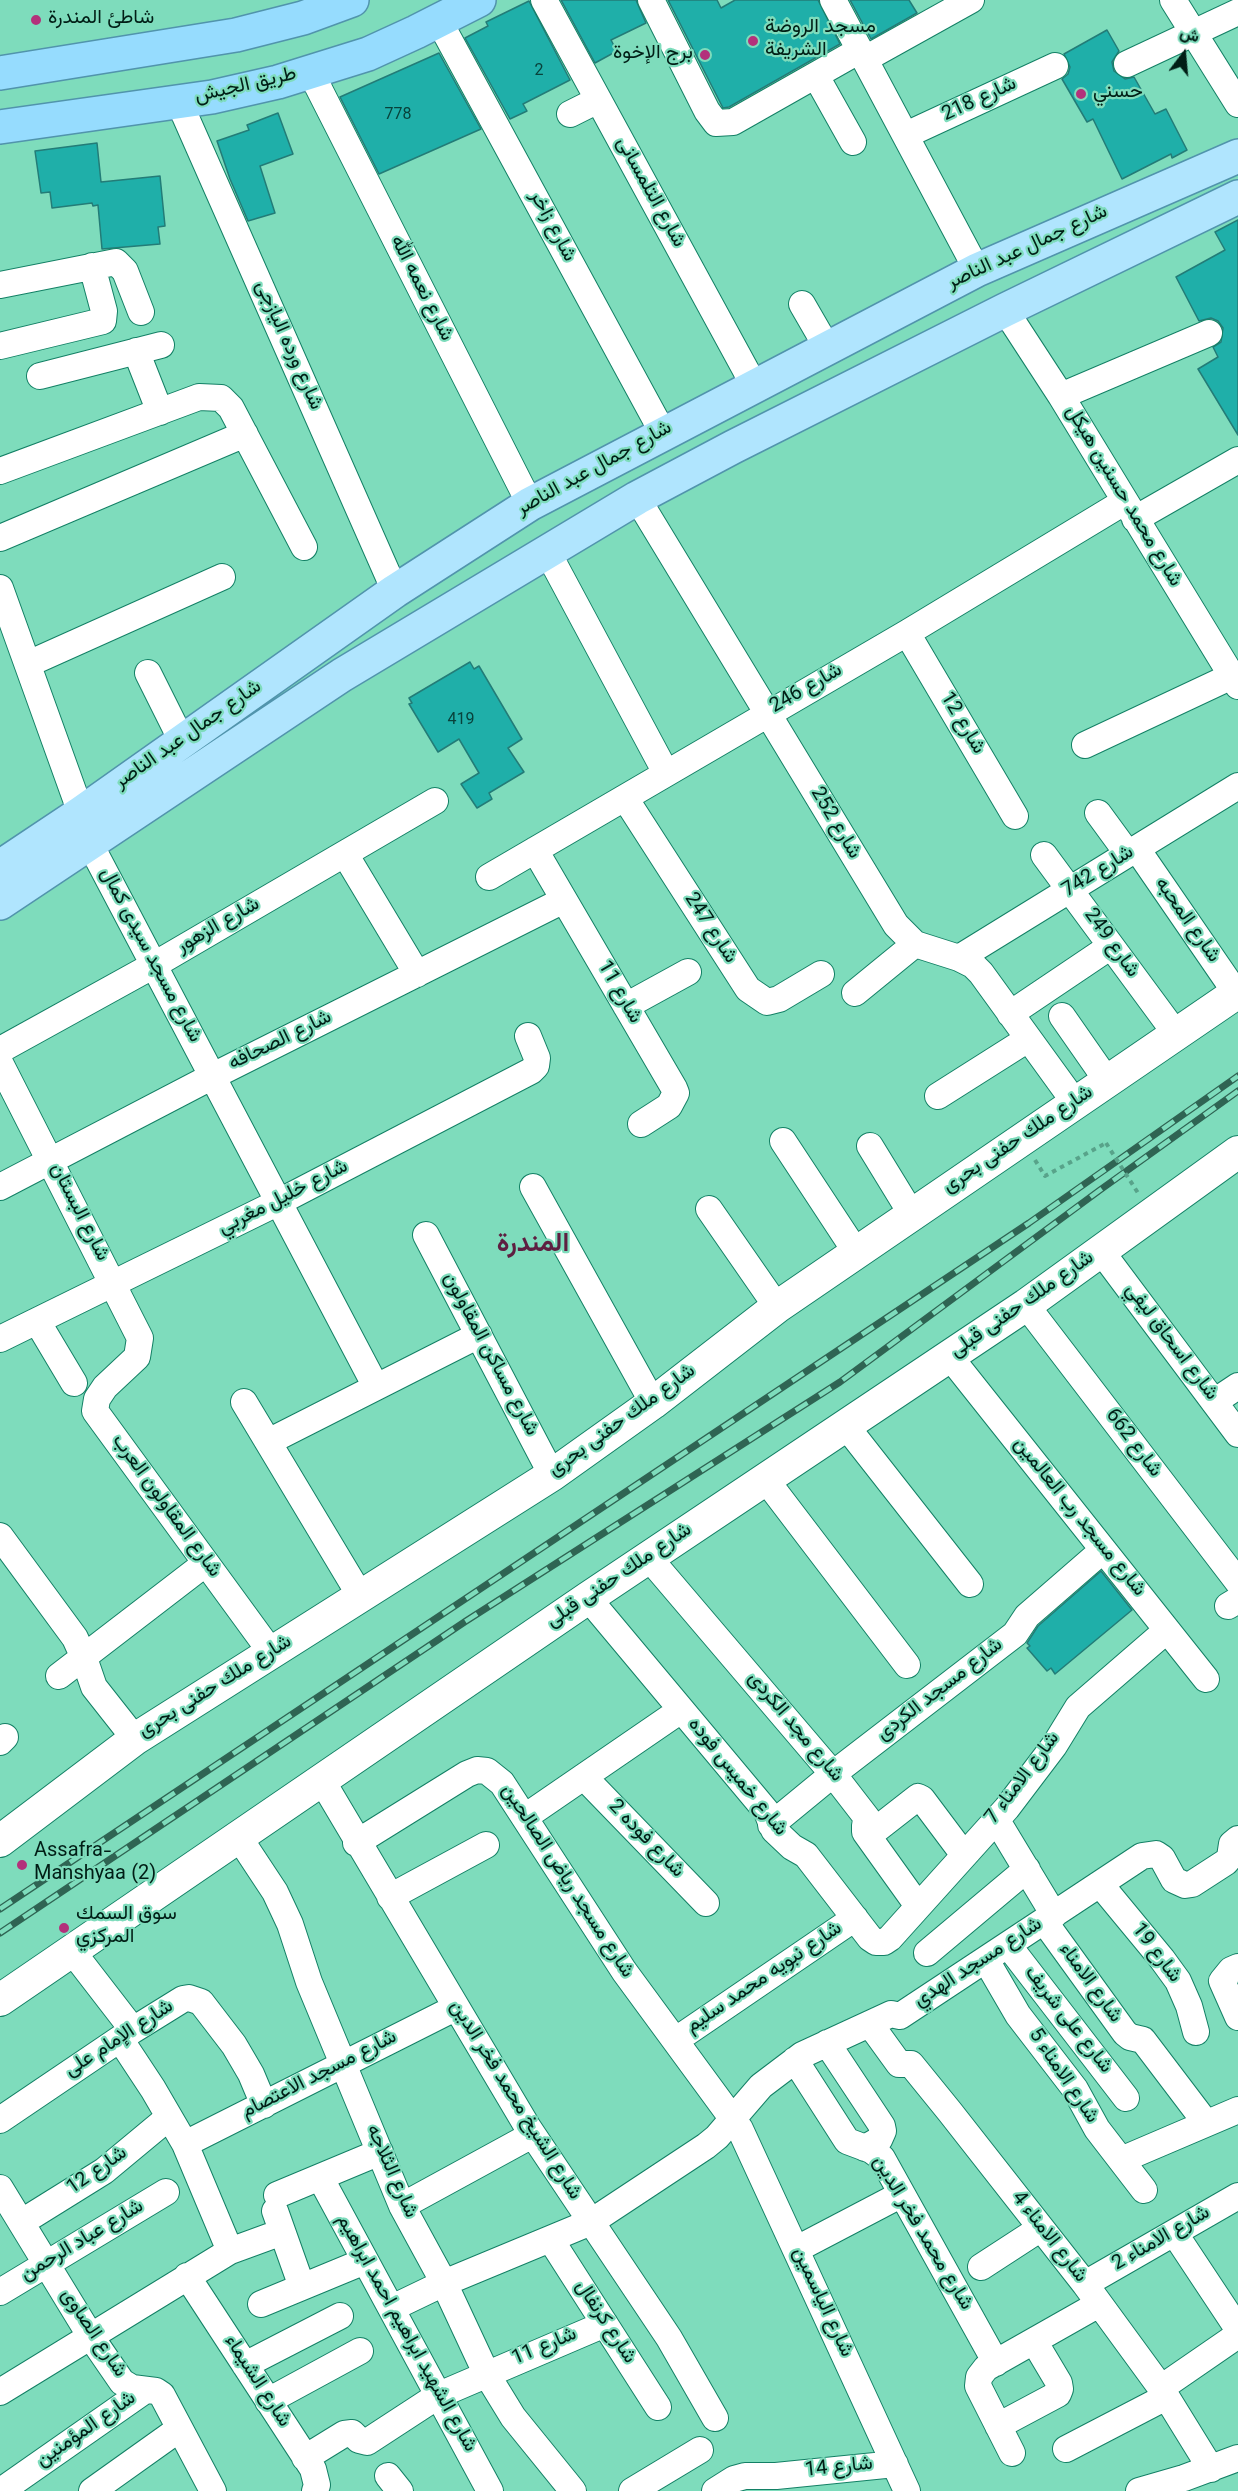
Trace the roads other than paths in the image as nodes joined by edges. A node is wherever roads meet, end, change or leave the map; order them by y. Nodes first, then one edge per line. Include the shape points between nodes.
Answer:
1 (352, 0) edge
2 (478, 0) edge
3 (543, 0) edge
4 (651, 0) edge
5 (833, 0) edge
6 (970, 0) edge
7 (1173, 0) edge
8 (1238, 12) edge
9 (439, 21) junction
10 (1194, 33) junction
11 (862, 55) junction
12 (1127, 64) dead end
13 (1055, 66) dead end
14 (0, 73) edge
15 (310, 73) junction
16 (816, 76) junction
17 (598, 100) junction
18 (179, 102) junction
19 (1238, 104) edge
20 (570, 114) dead end
21 (0, 127) edge
22 (906, 135) junction
23 (853, 142) dead end
24 (1238, 156) edge
25 (1238, 197) edge
26 (92, 266) junction
27 (978, 270) junction
28 (0, 285) edge
29 (802, 304) dead end
30 (1005, 310) junction
31 (141, 312) dead end
32 (1209, 333) dead end
33 (160, 345) dead end
34 (0, 346) edge
35 (136, 351) junction
36 (815, 356) junction
37 (40, 376) dead end
38 (754, 387) junction
39 (1061, 396) junction
40 (822, 401) junction
41 (160, 412) junction
42 (663, 433) junction
43 (244, 434) junction
44 (1238, 460) edge
45 (0, 471) edge
46 (637, 498) junction
47 (530, 504) junction
48 (1130, 511) junction
49 (0, 538) edge
50 (304, 547) dead end
51 (547, 551) junction
52 (222, 577) dead end
53 (395, 591) junction
54 (2, 599) edge
55 (907, 633) junction
56 (28, 664) junction
57 (148, 673) dead end
58 (1235, 681) edge
59 (767, 714) junction
60 (182, 741) junction
61 (1085, 745) dead end
62 (666, 773) junction
63 (1238, 786) edge
64 (625, 798) junction
65 (435, 801) dead end
66 (81, 813) junction
67 (1098, 813) dead end
68 (1015, 816) dead end
69 (90, 844) junction
70 (535, 850) junction
71 (1132, 852) junction
72 (345, 854) junction
73 (1044, 855) dead end
74 (0, 867) edge
75 (489, 877) dead end
76 (1071, 891) junction
77 (564, 900) junction
78 (0, 903) edge
79 (915, 944) junction
80 (1111, 946) junction
81 (959, 958) junction
82 (154, 965) junction
83 (688, 972) dead end
84 (417, 974) junction
85 (821, 974) dead end
86 (1237, 992) edge
87 (855, 993) dead end
88 (626, 1006) junction
89 (1010, 1014) junction
90 (1062, 1016) dead end
91 (1176, 1034) junction
92 (528, 1036) dead end
93 (1028, 1039) junction
94 (0, 1050) edge
95 (0, 1063) edge
96 (213, 1076) junction
97 (1108, 1082) junction
98 (938, 1096) dead end
99 (1076, 1104) junction
100 (640, 1124) dead end
101 (783, 1141) dead end
102 (870, 1146) dead end
103 (1238, 1152) edge
104 (50, 1160) junction
105 (0, 1187) edge
106 (533, 1187) dead end
107 (279, 1202) junction
108 (709, 1209) dead end
109 (911, 1214) junction
110 (426, 1235) dead end
111 (1101, 1251) junction
112 (856, 1252) junction
113 (114, 1284) junction
114 (1026, 1305) junction
115 (777, 1307) junction
116 (37, 1321) junction
117 (479, 1335) junction
118 (0, 1339) edge
119 (950, 1357) junction
120 (129, 1364) joint
121 (74, 1383) dead end
122 (1238, 1386) edge
123 (376, 1387) junction
124 (244, 1402) dead end
125 (1214, 1402) junction
126 (653, 1404) junction
127 (846, 1426) junction
128 (1238, 1434) edge
129 (268, 1442) junction
130 (552, 1475) junction
131 (766, 1480) junction
132 (0, 1536) edge
133 (1103, 1550) junction
134 (649, 1558) junction
135 (206, 1563) junction
136 (1238, 1582) edge
137 (970, 1584) dead end
138 (361, 1597) junction
139 (588, 1598) junction
140 (1167, 1630) junction
141 (271, 1652) junction
142 (84, 1658) junction
143 (907, 1665) dead end
144 (60, 1676) dead end
145 (1206, 1679) dead end
146 (681, 1710) junction
147 (135, 1739) junction
148 (833, 1774) junction
149 (584, 1777) junction
150 (321, 1779) junction
151 (525, 1817) junction
152 (996, 1819) junction
153 (771, 1825) junction
154 (238, 1836) junction
155 (868, 1836) junction
156 (0, 1841) edge
157 (356, 1843) junction
158 (486, 1845) dead end
159 (964, 1855) junction
160 (1235, 1856) edge
161 (1027, 1869) junction
162 (1100, 1884) junction
163 (390, 1897) junction
164 (706, 1903) dead end
165 (918, 1906) junction
166 (855, 1918) junction
167 (1049, 1918) junction
168 (890, 1938) joint
169 (1008, 1945) junction
170 (72, 1951) junction
171 (927, 1953) dead end
172 (986, 1960) junction
173 (1238, 1967) edge
174 (0, 2000) edge
175 (455, 2008) junction
176 (1238, 2017) edge
177 (870, 2024) junction
178 (1196, 2032) dead end
179 (126, 2035) junction
180 (676, 2040) junction
181 (827, 2043) junction
182 (795, 2060) junction
183 (344, 2064) junction
184 (1126, 2098) dead end
185 (264, 2105) junction
186 (1238, 2110) edge
187 (169, 2117) junction
188 (732, 2117) junction
189 (0, 2120) edge
190 (1206, 2123) junction
191 (532, 2135) junction
192 (185, 2144) junction
193 (864, 2148) junction
194 (380, 2152) junction
195 (1121, 2160) junction
196 (320, 2177) junction
197 (0, 2188) edge
198 (1144, 2190) dead end
199 (166, 2192) dead end
200 (902, 2194) junction
201 (1238, 2196) edge
202 (402, 2206) junction
203 (278, 2213) junction
204 (22, 2222) junction
205 (591, 2222) junction
206 (1041, 2228) junction
207 (1175, 2234) junction
208 (550, 2240) junction
209 (797, 2249) junction
210 (230, 2251) junction
211 (365, 2260) junction
212 (47, 2263) junction
213 (981, 2267) dead end
214 (188, 2276) junction
215 (444, 2283) junction
216 (302, 2287) junction
217 (0, 2292) edge
218 (1092, 2294) junction
219 (261, 2304) dead end
220 (392, 2308) junction
221 (340, 2316) dead end
222 (605, 2324) junction
223 (1238, 2329) edge
224 (1238, 2335) edge
225 (91, 2337) junction
226 (1034, 2341) junction
227 (360, 2351) dead end
228 (996, 2363) junction
229 (245, 2365) junction
230 (486, 2373) junction
231 (144, 2391) junction
232 (0, 2392) edge
233 (1164, 2392) junction
234 (439, 2395) junction
235 (268, 2401) junction
236 (658, 2407) dead end
237 (715, 2418) dead end
238 (998, 2426) junction
239 (179, 2429) junction
240 (700, 2450) dead end
241 (1066, 2450) dead end
242 (1012, 2453) dead end
243 (305, 2458) junction
244 (1238, 2458) edge
245 (895, 2464) junction
246 (1205, 2478) edge
247 (635, 2490) edge
248 (1, 2491) edge
249 (92, 2491) edge
250 (213, 2491) edge
251 (315, 2491) edge
252 (490, 2491) edge
253 (573, 2491) edge
254 (715, 2491) edge
255 (907, 2491) edge
256 (1139, 2491) edge

1 - 14 highway via 303,18 236,35
2 - 9 highway, طريق الجيش
3 - 17 street, شارع التلمسانى
4 - 16 street via 716,123 733,122
5 - 11 street
6 - 11 street
7 - 10 street
8 - 10 street
9 - 15 highway, طريق الجيش via 368,54
9 - 42 street, شارع زاخر
10 - 12 street
10 - 19 street
11 - 16 street
11 - 22 street
13 - 22 street, شارع 218
15 - 18 highway, طريق الجيش
15 - 47 street, شارع نعمه الله
16 - 23 street
17 - 20 street
17 - 38 street, شارع التلمسانى
18 - 21 highway, طريق الجيش
18 - 53 street, شارع ورده اليازجى
22 - 27 street
24 - 27 main road, شارع جمال عبد الناصر
25 - 30 main road, شارع جمال عبد الناصر
26 - 28 street
26 - 31 street via 109,262 121,266
26 - 34 street via 103,321
27 - 36 main road, شارع جمال عبد الناصر
29 - 36 street
30 - 39 street, شارع محمد حسنين هيكل
30 - 40 main road, شارع جمال عبد الناصر
32 - 39 street
33 - 35 street
35 - 37 street
35 - 41 street
36 - 38 main road, شارع جمال عبد الناصر
36 - 40 main road
38 - 42 main road, شارع جمال عبد الناصر
39 - 48 street, شارع محمد حسنين هيكل
40 - 46 main road, شارع جمال عبد الناصر
41 - 43 street via 199,397 221,398 231,408
41 - 45 street
42 - 47 main road, شارع جمال عبد الناصر
43 - 49 street
43 - 50 street
44 - 48 street, شارع 246
46 - 51 main road, شارع جمال عبد الناصر
46 - 59 street, شارع 252
47 - 53 main road, شارع جمال عبد الناصر
48 - 55 street, شارع 246
48 - 58 street, شارع محمد حسنين هيكل
51 - 62 street
51 - 69 main road, شارع جمال عبد الناصر via 342,675
52 - 56 street
53 - 60 main road, شارع جمال عبد الناصر
54 - 56 street
55 - 59 street, شارع 246
55 - 68 street, شارع 12
56 - 66 street
57 - 60 street
58 - 61 street
59 - 62 street, شارع 246
59 - 79 street, شارع 252 via 896,925
60 - 66 main road, شارع جمال عبد الناصر
62 - 64 street, شارع 246
63 - 71 street, شارع 742
64 - 70 street, شارع 246
64 - 85 street, شارع 247 via 748,989 767,1002
65 - 72 street, شارع الزهور
66 - 74 main road, شارع جمال عبد الناصر
67 - 71 street, شارع المحبه
69 - 78 main road, شارع جمال عبد الناصر
69 - 82 street, شارع مسجد سيدى كمال
70 - 75 street, شارع 246
70 - 77 street, شارع 11
71 - 76 street, شارع 742
71 - 86 street, شارع المحبه
72 - 82 street, شارع الزهور
72 - 84 street
73 - 76 street, شارع 249
76 - 80 street, شارع 249
76 - 81 street, شارع 742
77 - 84 street, شارع الصحافه
77 - 88 street, شارع 11
79 - 81 street, شارع 252
79 - 87 street
80 - 89 street
80 - 91 street, شارع 249
81 - 89 street, شارع 252 via 981,973
82 - 94 street, شارع الزهور
82 - 96 street, شارع مسجد سيدى كمال
83 - 88 street
84 - 96 street, شارع الصحافه
86 - 91 street, شارع ملك حفنى بحرى
88 - 100 street, شارع 11 via 676,1093 669,1106
89 - 93 street, شارع 252
90 - 97 street
91 - 97 street, شارع ملك حفنى بحرى
92 - 107 street, شارع خليل مغربي via 537,1058 531,1071
93 - 98 street
93 - 99 street, شارع 252
95 - 104 street, شارع البستان
96 - 104 street, شارع الصحافه
96 - 107 street, شارع مسجد سيدى كمال
97 - 99 street, شارع ملك حفنى بحرى
99 - 109 street, شارع ملك حفنى بحرى
101 - 112 street
102 - 109 street
103 - 111 street, شارع ملك حفنى قبلى
104 - 105 street, شارع الصحافه
104 - 113 street, شارع البستان
106 - 126 street
107 - 113 street, شارع خليل مغربي
107 - 123 street, شارع مسجد سيدى كمال
108 - 115 street
109 - 112 street, شارع ملك حفنى بحرى
110 - 117 street, شارع مساكن المقاولون
111 - 114 street, شارع ملك حفنى قبلى
111 - 125 street, شارع اسحاق ليفي
112 - 115 street, شارع ملك حفنى بحرى
113 - 116 street, شارع خليل مغربي
113 - 120 street, شارع البستان via 140,1338 136,1357
114 - 119 street, شارع ملك حفنى قبلى
114 - 136 street, شارع 662
115 - 126 street, شارع ملك حفنى بحرى
116 - 118 street, شارع خليل مغربي
116 - 121 street
117 - 123 street
117 - 130 street, شارع مساكن المقاولون
119 - 127 street, شارع ملك حفنى قبلى
119 - 133 street, شارع مسجد رب العالمين
120 - 135 street, شارع المقاولون العرب via 105,1387 95,1411
122 - 125 street
123 - 129 street
124 - 129 street
125 - 128 street, شارع اسحاق ليفي
126 - 130 street, شارع ملك حفنى بحرى
127 - 131 street, شارع ملك حفنى قبلى
127 - 137 street
129 - 138 street
130 - 138 street, شارع ملك حفنى بحرى
131 - 134 street, شارع ملك حفنى قبلى
131 - 143 street
132 - 142 street via 75,1638
133 - 140 street, شارع مسجد رب العالمين
133 - 148 street, شارع مسجد الكردى via 1027,1616 1016,1634
134 - 139 street, شارع ملك حفنى قبلى
134 - 148 street, شارع مجد الكردى
135 - 141 street, شارع المقاولون العرب
135 - 142 street
138 - 141 street, شارع ملك حفنى بحرى
139 - 146 street, شارع خميس فوده
139 - 150 street, شارع ملك حفنى قبلى
140 - 145 street, شارع مسجد رب العالمين
140 - 152 street, شارع الامناء 7 via 1078,1707 1054,1746
141 - 147 street, شارع ملك حفنى بحرى
142 - 144 street
142 - 147 street via 94,1687
146 - 149 street
146 - 153 street, شارع خميس فوده via 766,1812
147 - 156 street, شارع ملك حفنى بحرى
148 - 153 street, شارع مسجد الكردى
148 - 155 street, شارع مجد الكردى via 867,1818 864,1829
149 - 151 street
149 - 164 street, شارع فوده 2
150 - 154 street, شارع ملك حفنى قبلى
150 - 157 street, شارع الشيخ محمد فخر الدين
151 - 157 street, شارع مسجد رياض الصالحين via 495,1776 477,1770
151 - 180 street, شارع مسجد رياض الصالحين via 587,1916
152 - 159 street, شارع الامناء 7
152 - 161 street, شارع الامناء
153 - 166 street, شارع خميس فوده via 792,1847 806,1855
154 - 170 street, شارع ملك حفنى قبلى
154 - 183 street, شارع الثلاجه via 291,1924 309,1982
155 - 159 street via 918,1797
155 - 165 street, شارع مجد الكردى
157 - 163 street, شارع الشيخ محمد فخر الدين
158 - 163 street
159 - 165 street, شارع الامناء 7
160 - 162 street, شارع مسجد الهدي via 1185,1885 1173,1880 1162,1858 1148,1854
161 - 167 street, شارع الامناء
161 - 171 street
162 - 167 street, شارع مسجد الهدي
162 - 178 street, شارع 19 via 1178,1981
163 - 175 street, شارع الشيخ محمد فخر الدين
165 - 168 street, شارع الامناء 7
166 - 168 street, شارع خميس فوده via 876,1942
166 - 180 street, شارع نبويه محمد سليم
167 - 169 street, شارع مسجد الهدي
167 - 190 street, شارع الامناء via 1125,2033 1143,2040
169 - 172 street, شارع مسجد الهدي
169 - 184 street, شارع على شريف
170 - 174 street, شارع ملك حفنى قبلى
170 - 179 street
172 - 177 street, شارع مسجد الهدي via 900,2016 891,2014
172 - 195 street, شارع الامناء 5 via 1018,2015 1075,2089 1092,2122
173 - 176 street via 1222,1980
175 - 183 street, شارع مسجد الاعتصام
175 - 191 street, شارع الشيخ محمد فخر الدين
177 - 181 street, شارع مسجد الهدي
177 - 206 street, شارع الامناء 4 via 899,2064 911,2064
179 - 185 street, شارع الإمام على via 183,1999 195,1998 234,2045
179 - 187 street
179 - 189 street, شارع الإمام على
180 - 188 street, شارع مسجد رياض الصالحين
181 - 182 street, شارع مسجد الهدي
181 - 193 street via 882,2126 879,2140
182 - 188 street, شارع مسجد الهدي via 760,2086
182 - 193 street, شارع محمد فخر الدين via 847,2141
183 - 185 street, شارع مسجد الاعتصام
183 - 194 street, شارع الثلاجه
185 - 192 street, شارع مسجد الاعتصام
186 - 190 street
187 - 192 street
187 - 204 street, شارع 12 via 104,2171
188 - 205 street, شارع مسجد الهدي via 706,2146
188 - 209 street, شارع الياسمين via 748,2142
190 - 195 street
191 - 202 street
191 - 205 street, شارع الشيخ محمد فخر الدين
192 - 210 street
193 - 200 street, شارع محمد فخر الدين via 882,2158
194 - 196 street
194 - 202 street, شارع الثلاجه
195 - 198 street, شارع الامناء 5
196 - 203 street
196 - 211 street, شارع الشهيد ابراهيم احمد ابراهيم
197 - 204 street, شارع الصاوى
199 - 212 street, شارع عباد الرحمن
200 - 209 street
200 - 228 street, شارع محمد فخر الدين
201 - 207 street, شارع الامناء 2
202 - 215 street, شارع الثلاجه
203 - 210 street
203 - 216 street
204 - 212 street, شارع الصاوى
205 - 208 street, شارع مسجد الهدي
205 - 237 street, شارع الشيخ محمد فخر الدين via 669,2338
206 - 213 street
206 - 218 street, شارع الامناء 4
207 - 218 street, شارع الامناء 2
207 - 223 street
208 - 215 street, شارع مسجد الهدي
208 - 222 street, شارع كرنفال
209 - 245 street, شارع الياسمين
210 - 214 street
211 - 216 street
211 - 220 street, شارع الشهيد ابراهيم احمد ابراهيم
212 - 217 street, شارع عباد الرحمن
212 - 225 street, شارع الصاوى
214 - 225 street
214 - 229 street, شارع الشيماء
215 - 220 street, شارع مسجد الهدي
215 - 230 street, شارع الثلاجه
216 - 219 street
218 - 226 street, شارع الامناء 2
218 - 233 street, شارع الامناء 4
220 - 234 street, شارع الشهيد ابراهيم احمد ابراهيم
221 - 229 street
222 - 230 street, شارع 11
222 - 236 street, شارع كرنفال
224 - 233 street
225 - 231 street, شارع الصاوى via 122,2382
225 - 232 street
226 - 228 street, شارع الامناء 2
226 - 238 street via 1059,2383 1058,2394
227 - 235 street
228 - 238 street via 986,2368 978,2386
229 - 235 street, شارع الشيماء
230 - 234 street, شارع 11
230 - 253 street, شارع الثلاجه via 513,2417
231 - 239 street, شارع الصاوى via 162,2395
231 - 248 street, شارع المؤمنين
233 - 241 street
233 - 246 street, شارع الامناء 4
234 - 243 street, شارع 11 via 367,2442 352,2433 344,2434
234 - 252 street, شارع الشهيد ابراهيم احمد ابراهيم
235 - 243 street, شارع الشيماء
238 - 242 street
239 - 249 street
239 - 250 street, شارع الصاوى
240 - 247 street
243 - 251 street, شارع الشيماء via 316,2477
244 - 246 street
245 - 254 street, شارع 14 via 745,2476
245 - 255 street, شارع الياسمين
246 - 256 street

